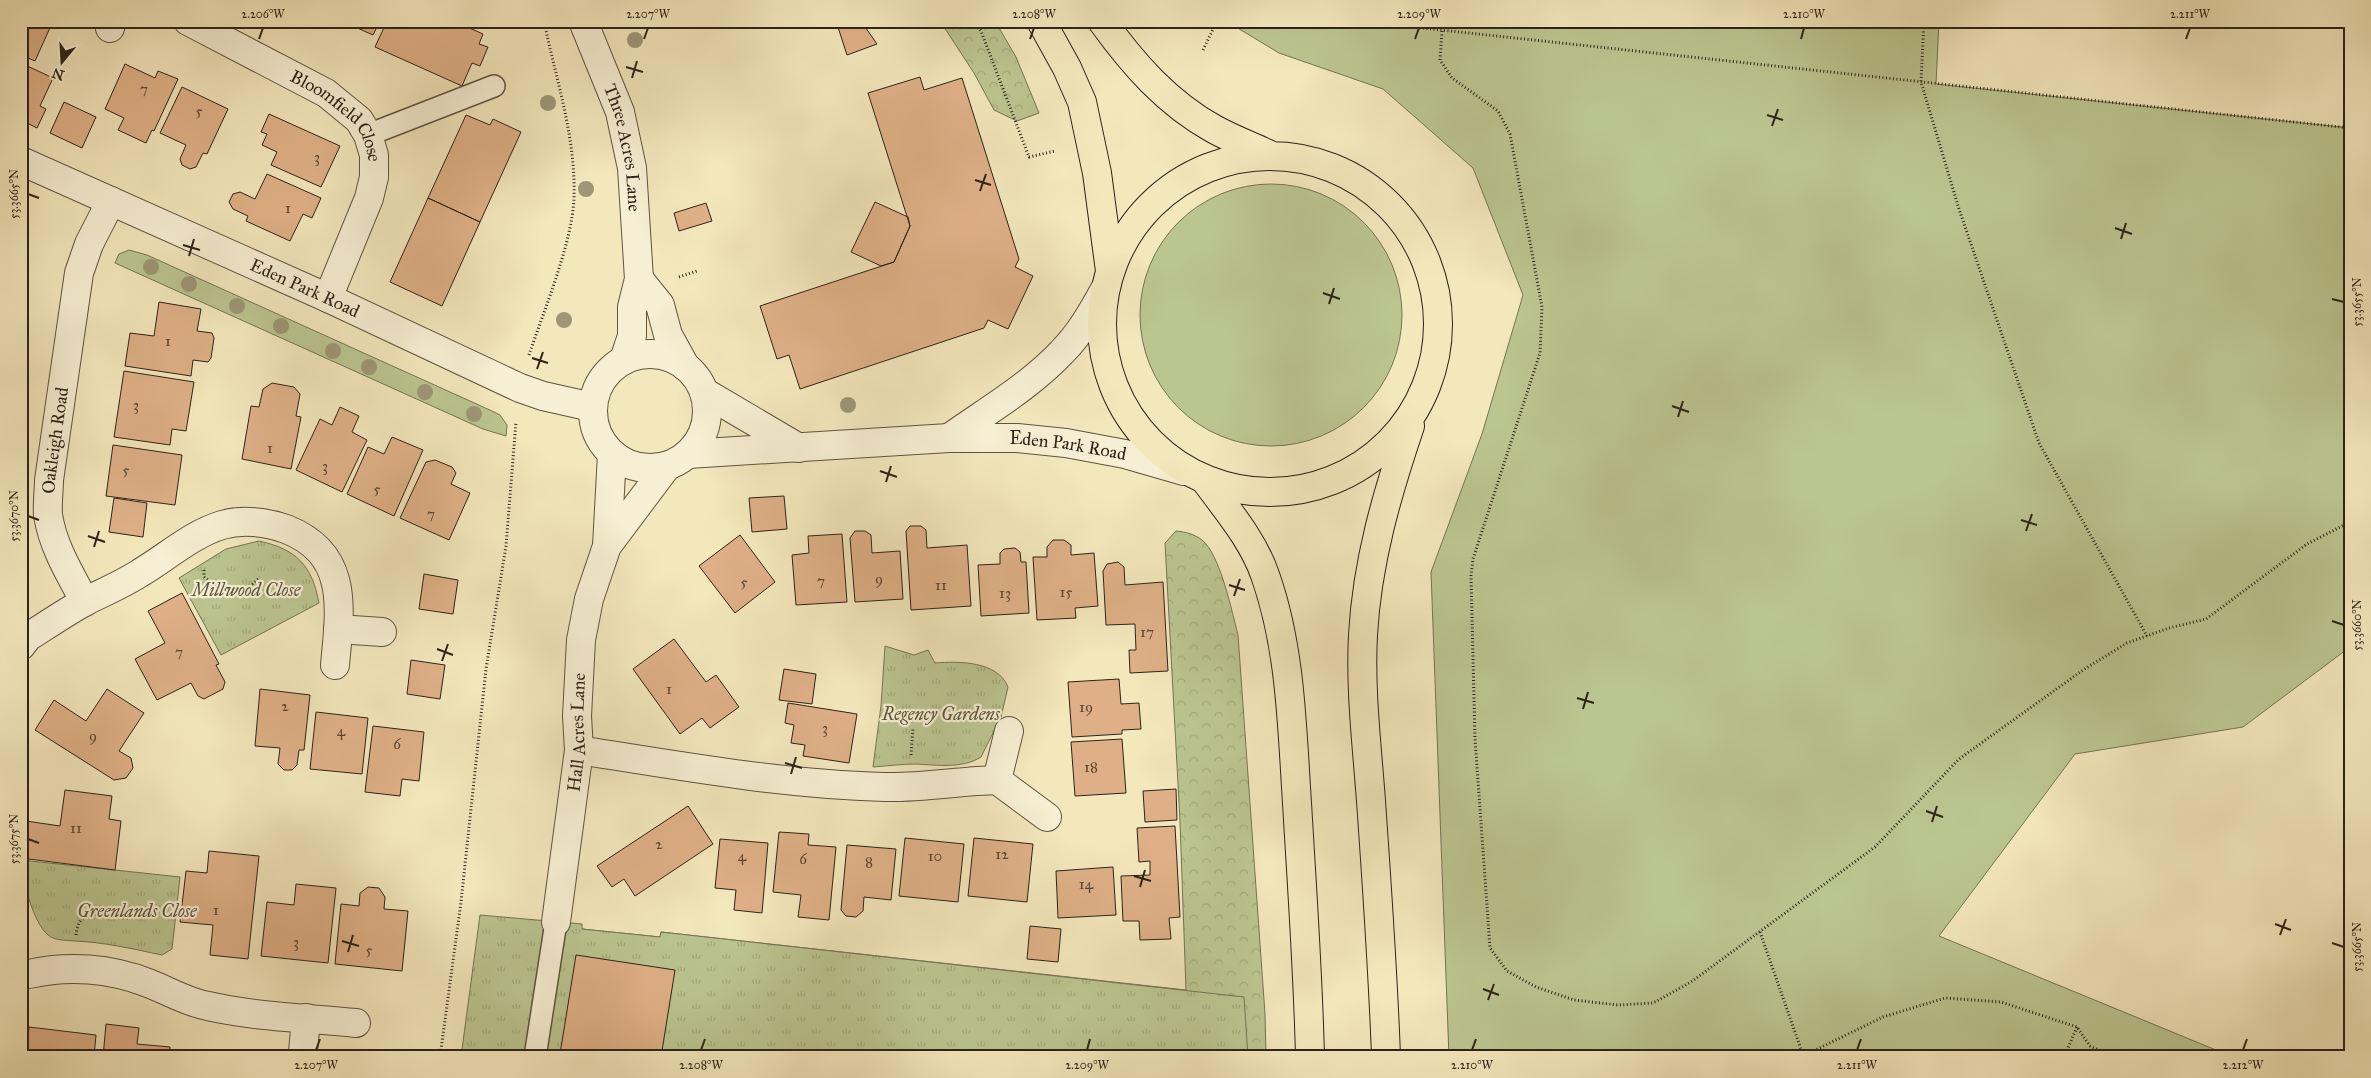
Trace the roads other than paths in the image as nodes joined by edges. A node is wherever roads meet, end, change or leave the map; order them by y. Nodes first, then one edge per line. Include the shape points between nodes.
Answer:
1 (188, 21) edge
2 (583, 21) edge
3 (1042, 21) edge
4 (1102, 21) edge
5 (494, 86) dead end
6 (368, 135) junction
7 (1272, 156) junction
8 (21, 161) edge
9 (111, 201) junction
10 (639, 280) junction
11 (1108, 280) junction
12 (328, 298) junction
13 (624, 360) junction
14 (685, 366) junction
15 (704, 392) junction
16 (592, 407) junction
17 (1416, 410) junction
18 (949, 438) junction
19 (799, 448) junction
20 (612, 454) junction
21 (678, 460) junction
22 (1195, 475) junction
23 (607, 546) junction
24 (85, 602) junction
25 (338, 629) junction
26 (382, 632) dead end
27 (21, 646) edge
28 (335, 665) dead end
29 (1009, 731) dead end
30 (579, 750) junction
31 (997, 780) junction
32 (1046, 817) dead end
33 (556, 922) joint
34 (24, 973) edge
35 (306, 1018) junction
36 (356, 1023) dead end
37 (303, 1052) dead end
38 (535, 1057) edge
39 (1310, 1057) edge
40 (1386, 1057) edge

1 - 6 street, Bloomfield Close via 326,94 359,120
2 - 10 street, Three Acres Lane via 620,112 628,144
3 - 11 highway via 1082,102 1097,173
4 - 7 highway via 1127,56 1177,104 1214,129
5 - 6 lane
6 - 12 street, Bloomfield Close via 374,155 374,177 369,198
7 - 11 highway via 1236,159 1211,166 1163,194 1139,218 1118,253
7 - 17 highway via 1324,165 1364,184 1394,210 1415,238 1430,269 1438,308 1437,350 1428,385
8 - 9 street, Eden Park Road
9 - 12 street, Eden Park Road
9 - 24 street, Oakleigh Road via 78,273 49,480 48,514 52,534
10 - 13 street, Three Acres Lane via 632,307 632,336
10 - 14 street via 660,305 668,335
11 - 18 street via 1089,318 1062,352 1018,389
11 - 22 highway via 1102,336 1116,392 1130,418 1149,441
12 - 16 street, Eden Park Road via 520,388
13 - 14 street via 655,354
13 - 16 street via 605,376 596,390
14 - 15 street
15 - 19 street
15 - 21 street via 705,426 699,441
16 - 20 street via 600,441
17 - 22 highway via 1390,444 1365,464 1331,482 1279,493 1232,488
17 - 40 highway via 1388,491 1368,585 1363,635 1362,690 1384,976
18 - 19 street, Eden Park Road
18 - 22 street, Eden Park Road via 1017,438 1066,443 1125,454
19 - 21 street, Eden Park Road
20 - 21 street via 624,463 638,467 653,468
20 - 23 street, Hall Acres Lane
21 - 23 street, Hall Acres Lane
22 - 39 highway via 1246,536 1265,574 1277,612 1293,740
23 - 30 street, Hall Acres Lane via 589,599 581,640 577,716
24 - 25 street via 139,574 199,535 223,525 249,522 277,526 298,534 331,564 337,585
24 - 27 street via 28,637
25 - 26 street
25 - 28 street
29 - 31 street
30 - 31 street via 721,772 859,786 908,788
30 - 33 street, Hall Acres Lane
31 - 32 street
33 - 38 lane
34 - 35 street via 54,968 96,970 130,976 188,1002 247,1013
35 - 36 street
35 - 37 street

